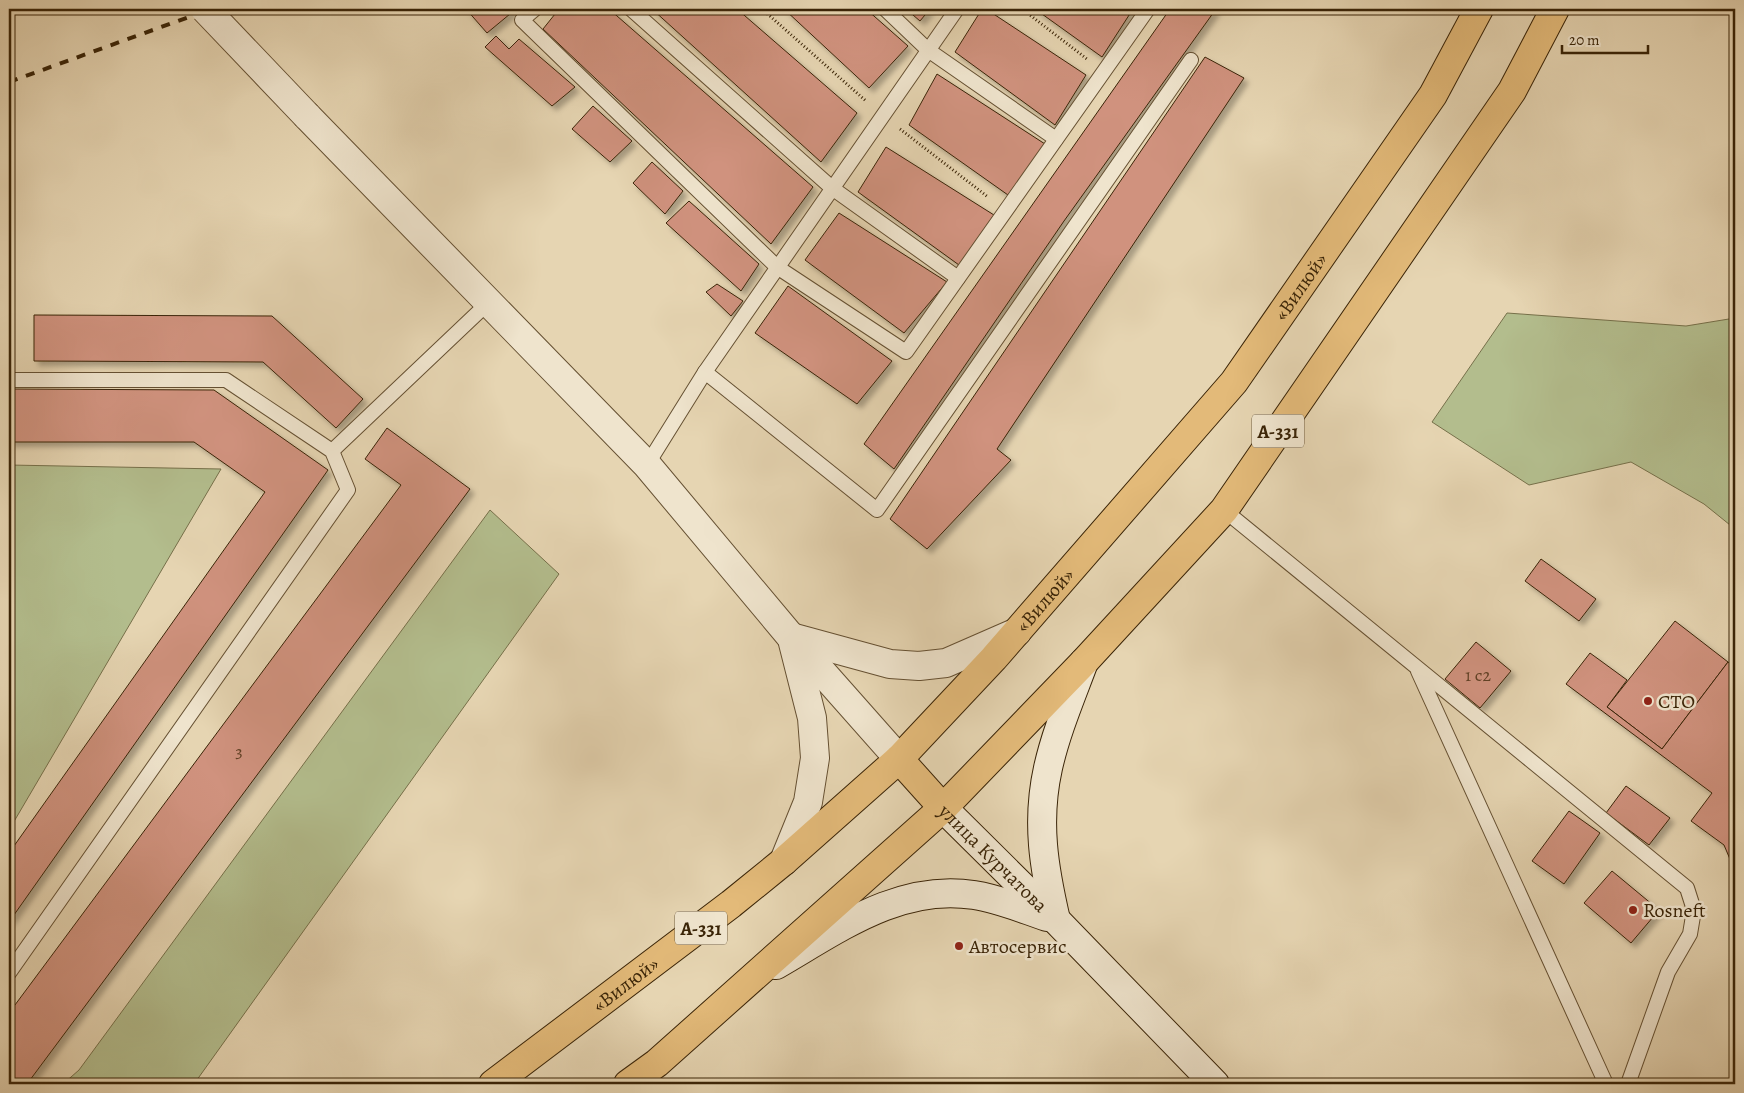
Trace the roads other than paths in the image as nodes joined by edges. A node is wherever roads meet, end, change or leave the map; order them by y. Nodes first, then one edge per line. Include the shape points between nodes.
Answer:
1 (205, 9) edge
2 (535, 9) edge
3 (631, 9) edge
4 (885, 9) edge
5 (957, 9) edge
6 (1148, 9) edge
7 (1479, 9) edge
8 (1555, 9) edge
9 (928, 50) junction
10 (1191, 60) dead end
11 (1056, 139) junction
12 (832, 188) junction
13 (777, 267) junction
14 (958, 278) junction
15 (488, 303) junction
16 (705, 372) junction
17 (9, 380) edge
18 (332, 451) junction
19 (647, 465) junction
20 (1224, 510) junction
21 (1016, 632) junction
22 (791, 637) junction
23 (1084, 662) junction
24 (1416, 666) junction
25 (899, 760) junction
26 (943, 808) junction
27 (784, 861) junction
28 (1056, 920) junction
29 (9, 973) edge
30 (752, 979) junction
31 (493, 1084) edge
32 (628, 1084) edge
33 (1215, 1084) edge
34 (1606, 1084) edge
35 (1628, 1084) edge

1 - 15 street, bridge
2 - 13 lane via 522,20
3 - 12 lane
4 - 9 lane
5 - 9 lane
6 - 11 lane
7 - 21 highway, «Вилюй» / А-331 via 1433,95 1234,382
8 - 20 highway, А-331 via 1512,91
9 - 11 lane
9 - 12 lane
10 - 16 lane via 877,510
11 - 14 lane
12 - 13 lane
12 - 14 lane
13 - 14 lane via 906,352
13 - 16 lane
15 - 18 lane
15 - 19 street
16 - 19 lane
17 - 18 lane via 226,380
18 - 29 lane via 348,490
19 - 22 street
20 - 23 highway, А-331
20 - 24 lane
21 - 22 street via 946,663 919,666 890,664
21 - 25 highway, «Вилюй» / А-331
22 - 25 street
22 - 27 street via 812,718 815,758 808,802
23 - 26 highway, А-331
23 - 28 street via 1056,737 1043,806 1045,874
24 - 34 lane
24 - 35 lane via 1687,888 1694,910 1690,934 1668,972
25 - 26 highway, улица Курчатова
25 - 27 highway, «Вилюй» / А-331
26 - 28 street, улица Курчатова
26 - 30 highway, А-331
27 - 31 highway, «Вилюй» / А-331 via 732,904
28 - 30 street via 1001,900 972,895 907,898 872,910
28 - 33 street, улица Курчатова
30 - 32 highway, А-331 via 657,1063

